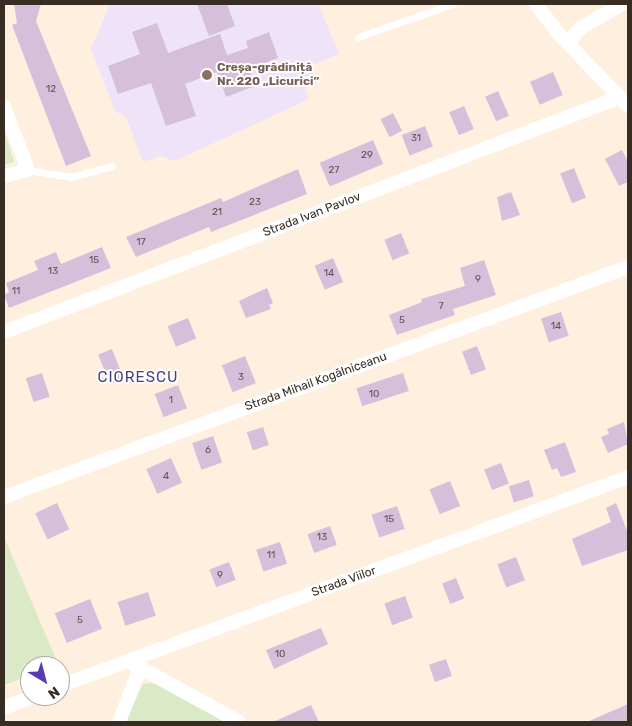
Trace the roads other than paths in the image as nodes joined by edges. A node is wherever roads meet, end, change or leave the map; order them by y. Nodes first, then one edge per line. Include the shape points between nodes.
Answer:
1 (453, 4) edge
2 (536, 4) edge
3 (622, 4) edge
4 (358, 38) dead end
5 (567, 43) junction
6 (624, 102) edge
7 (4, 107) edge
8 (112, 166) dead end
9 (28, 170) junction
10 (4, 176) edge
11 (628, 267) edge
12 (4, 332) edge
13 (628, 477) edge
14 (4, 498) edge
15 (135, 665) junction
16 (70, 683) edge
17 (20, 702) edge
18 (4, 708) edge
19 (119, 722) edge
20 (239, 722) edge

1 - 4 lane
2 - 5 street
3 - 5 street via 581,28
5 - 6 street
6 - 12 street, Strada Ivan Pavlov
7 - 9 street
8 - 9 lane via 72,177
9 - 10 street
11 - 14 street, Strada Mihail Kogălniceanu
13 - 15 street, Strada Viilor
15 - 16 street, Strada Viilor
15 - 19 street
15 - 20 street
17 - 18 street

